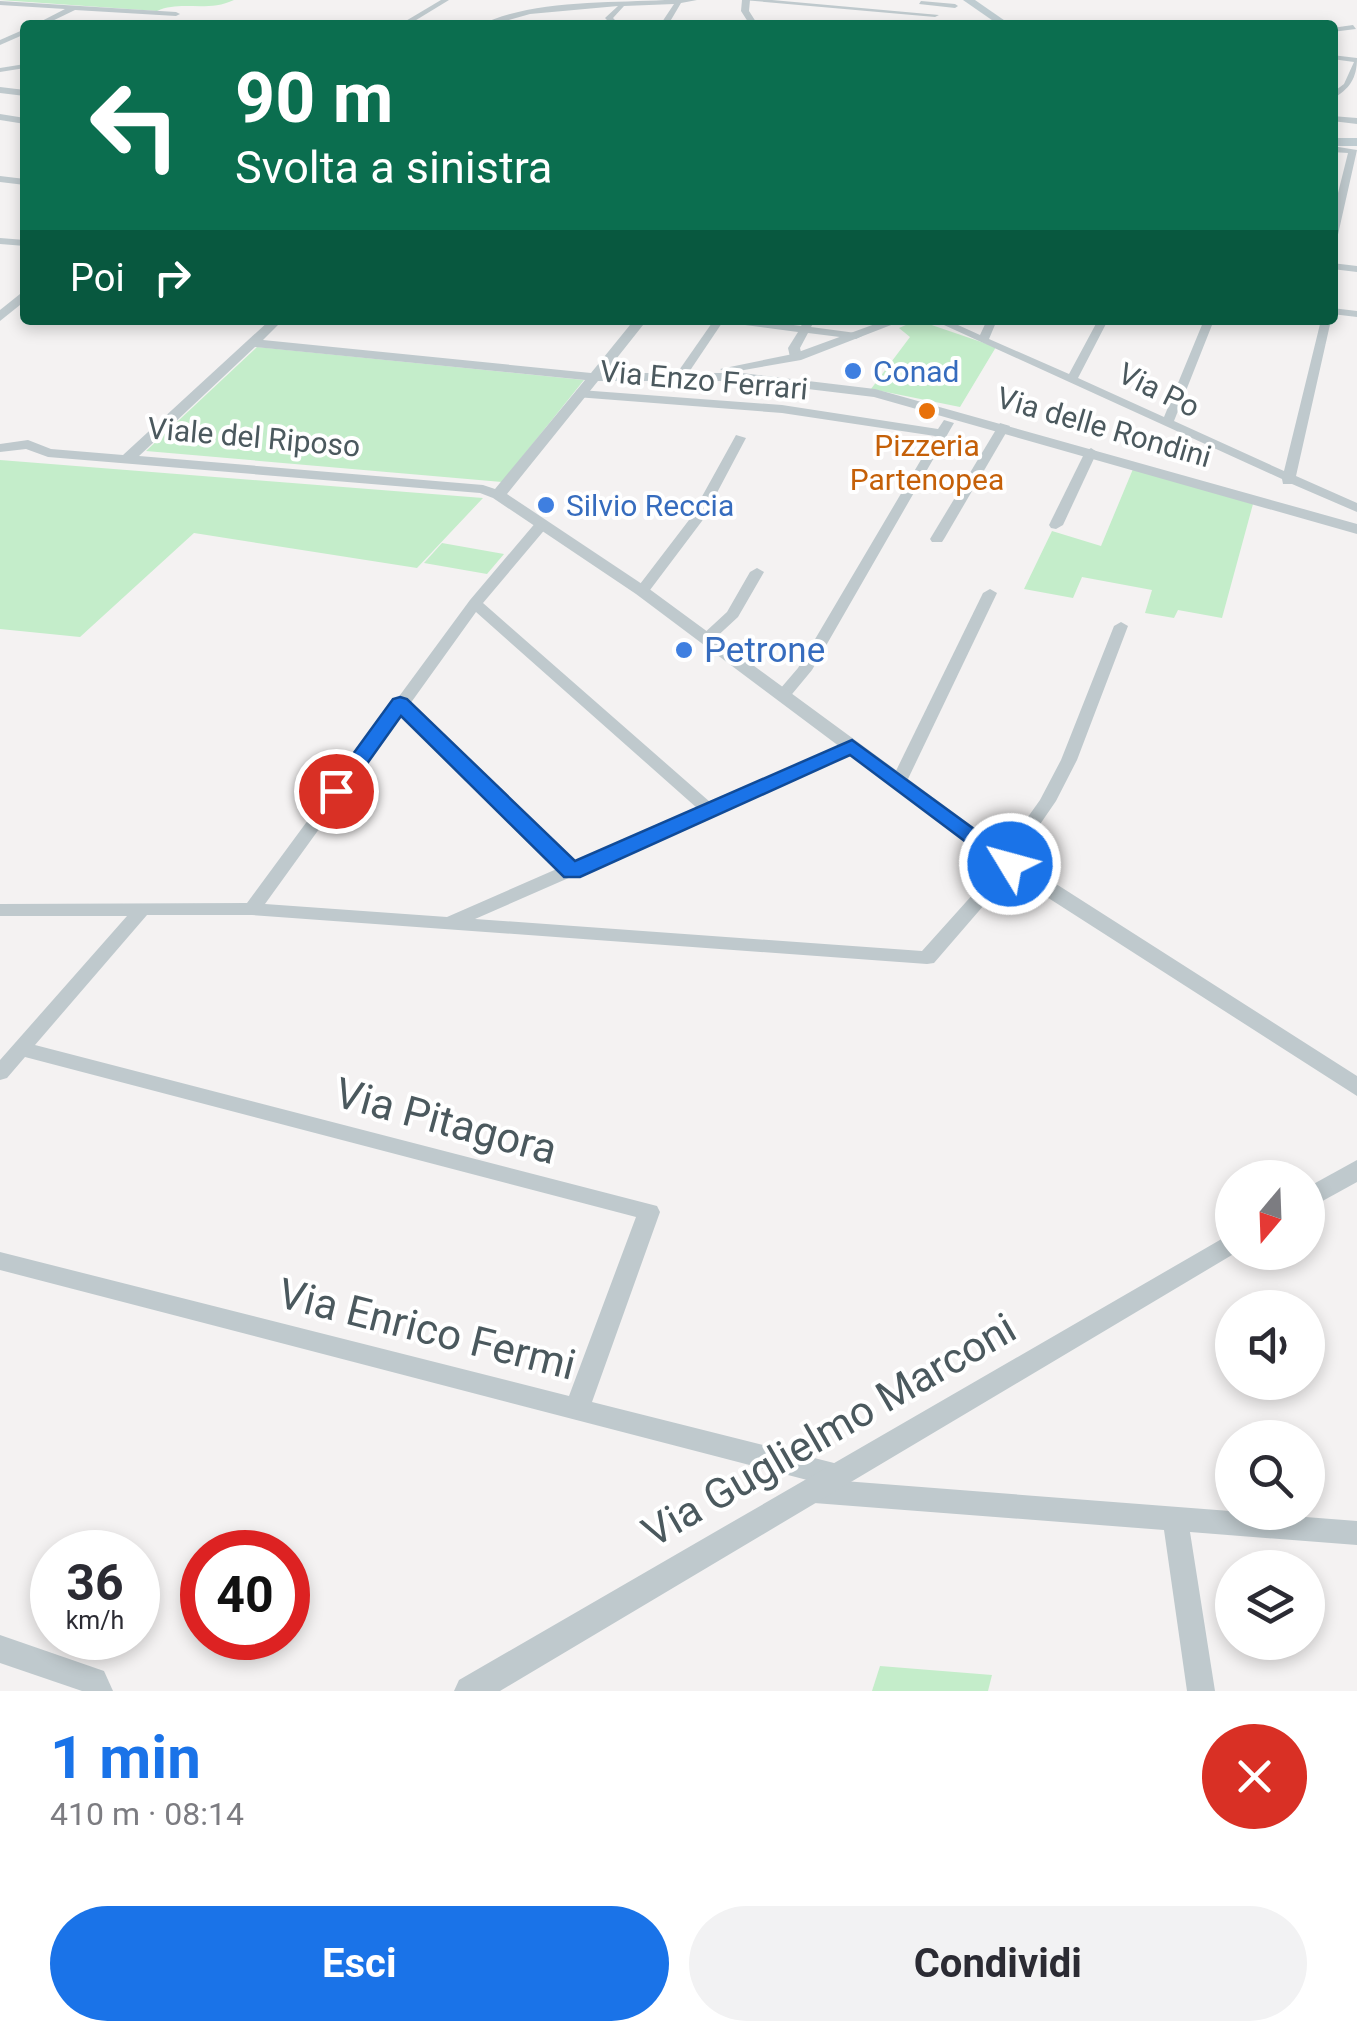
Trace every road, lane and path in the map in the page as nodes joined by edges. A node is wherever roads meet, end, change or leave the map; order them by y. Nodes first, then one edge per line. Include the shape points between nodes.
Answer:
1 (446, 0) edge
2 (612, 0) edge
3 (694, 0) edge
4 (746, 0) edge
5 (881, 0) edge
6 (968, 0) edge
7 (678, 2) edge
8 (0, 3) edge
9 (958, 3) edge
10 (516, 4) dead end
11 (620, 6) junction
12 (74, 8) junction
13 (601, 8) junction
14 (174, 10) dead end
15 (569, 10) junction
16 (534, 12) junction
17 (161, 13) junction
18 (580, 13) dead end
19 (934, 15) dead end
20 (503, 16) junction
21 (555, 18) dead end
22 (49, 20) edge
23 (148, 20) edge
24 (412, 20) edge
25 (495, 20) edge
26 (610, 20) edge
27 (998, 20) edge
28 (1352, 27) dead end
29 (1338, 29) edge
30 (1357, 61) edge
31 (1353, 78) edge
32 (1355, 146) edge
33 (1338, 193) edge
34 (20, 299) edge
35 (0, 317) edge
36 (271, 325) edge
37 (637, 325) edge
38 (716, 325) edge
39 (807, 325) edge
40 (812, 325) edge
41 (885, 325) edge
42 (950, 325) edge
43 (990, 325) edge
44 (1101, 325) edge
45 (1207, 325) edge
46 (1325, 325) edge
47 (856, 336) junction
48 (983, 339) junction
49 (251, 343) junction
50 (796, 357) junction
51 (686, 376) junction
52 (594, 377) junction
53 (1073, 377) junction
54 (580, 394) junction
55 (954, 412) junction
56 (1168, 422) junction
57 (1004, 426) junction
58 (942, 433) junction
59 (740, 438) dead end
60 (0, 445) edge
61 (1091, 452) junction
62 (129, 457) junction
63 (1288, 481) junction
64 (501, 491) junction
65 (1357, 508) edge
66 (542, 524) junction
67 (1056, 525) dead end
68 (1357, 529) edge
69 (936, 539) dead end
70 (757, 572) dead end
71 (642, 591) junction
72 (990, 593) dead end
73 (475, 602) junction
74 (1122, 626) dead end
75 (706, 639) junction
76 (782, 696) junction
77 (400, 703) junction
78 (852, 746) junction
79 (900, 781) junction
80 (709, 810) junction
81 (1010, 864) junction
82 (572, 871) junction
83 (252, 909) junction
84 (0, 910) edge
85 (140, 912) junction
86 (450, 923) junction
87 (21, 1049) junction
88 (0, 1073) edge
89 (1357, 1087) edge
90 (1357, 1170) edge
91 (1325, 1189) edge
92 (1215, 1252) edge
93 (0, 1261) edge
94 (577, 1409) junction
95 (821, 1483) junction
96 (1175, 1517) junction
97 (1357, 1532) edge
98 (0, 1649) edge
99 (99, 1691) edge
100 (470, 1691) edge
101 (1202, 1691) edge

1 - 24 street
2 - 13 street
3 - 7 street
4 - 19 street
5 - 9 street
6 - 27 main road
7 - 11 street
8 - 12 street
10 - 20 street
11 - 13 street
11 - 26 street
12 - 17 street
12 - 22 street
13 - 15 street
14 - 17 street
15 - 16 street
15 - 18 street
16 - 20 street
16 - 21 street
17 - 23 street
20 - 25 street
28 - 29 street
30 - 31 street
32 - 33 street
34 - 35 street
36 - 49 street
37 - 52 street
38 - 51 street
39 - 50 street
40 - 47 street
41 - 47 street
42 - 48 street, Via Po
43 - 48 street
44 - 53 street
45 - 56 street
46 - 63 street
47 - 50 street
48 - 53 street, Via Po
49 - 52 street, Via delle Rondini
49 - 62 street
50 - 51 street
51 - 52 street, Via delle Rondini
51 - 55 street, Via delle Rondini via 875,393
52 - 54 street
53 - 56 street, Via Po
54 - 58 street, Via Enzo Ferrari via 766,408
54 - 64 street
55 - 57 street, Via delle Rondini
55 - 58 street
56 - 63 street, Via Po
57 - 61 street, Via delle Rondini
57 - 69 street
58 - 76 street via 804,670
59 - 71 street via 695,520
60 - 62 street, Viale del Riposo
61 - 67 street
61 - 68 street, Via delle Rondini
62 - 64 street, Viale del Riposo
63 - 65 street, Via Po
64 - 66 street
66 - 71 street
66 - 73 street
70 - 75 street via 734,614
71 - 75 street
72 - 79 street
73 - 77 street
73 - 80 street
74 - 81 street via 1069,760
75 - 76 street
76 - 78 street
77 - 82 street
77 - 83 street
78 - 79 street
78 - 80 street
79 - 81 street
80 - 82 street
81 - 86 street via 927,958
81 - 89 street
82 - 86 street
83 - 85 street
83 - 86 street
84 - 85 street
85 - 87 street
87 - 88 street
87 - 94 street, Via Pitagora via 650,1212
90 - 91 street
92 - 95 street, Via Guglielmo Marconi
93 - 94 street, Via Enrico Fermi
94 - 95 street, Via Enrico Fermi
95 - 96 street, Via Enrico Fermi
95 - 100 street, Via Guglielmo Marconi
96 - 97 street, Via Enrico Fermi
96 - 101 street
98 - 99 street via 94,1681

